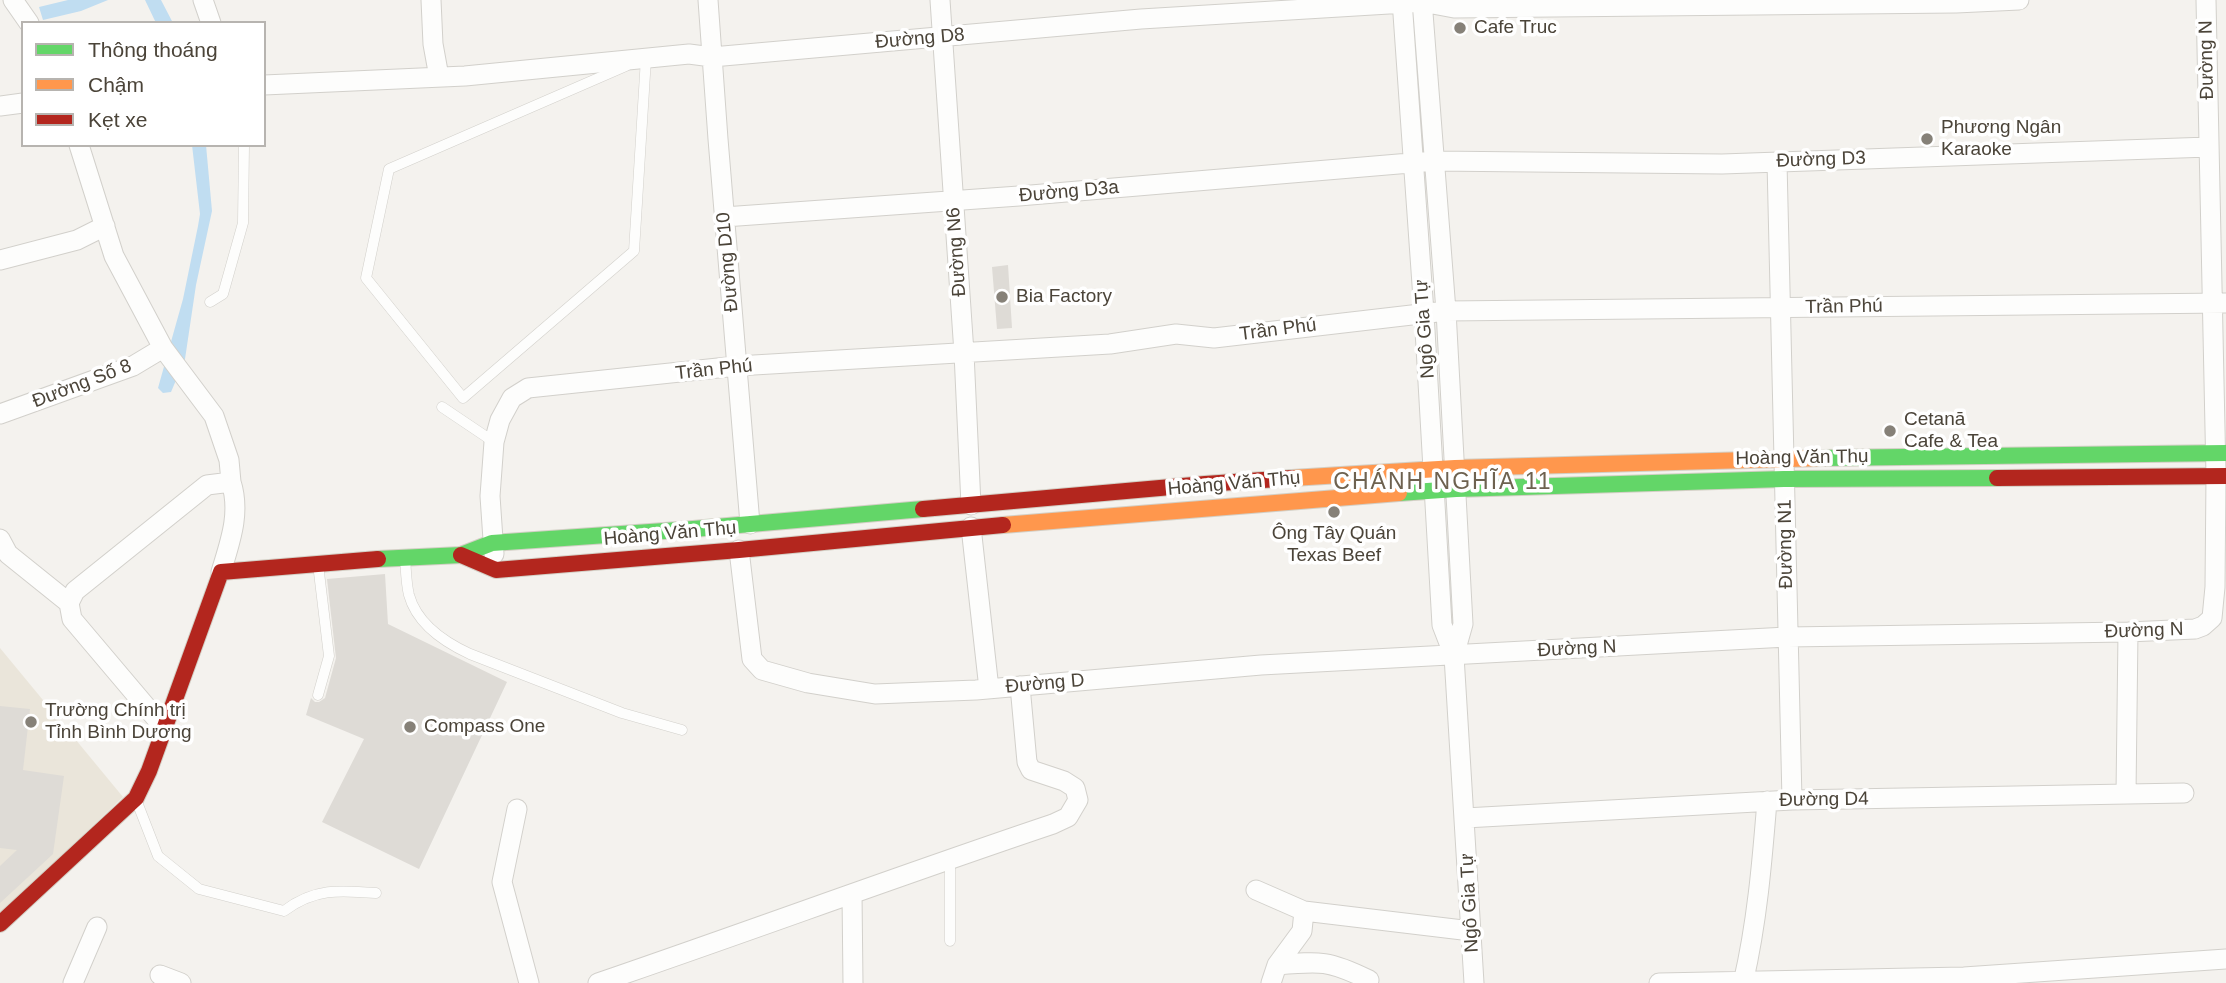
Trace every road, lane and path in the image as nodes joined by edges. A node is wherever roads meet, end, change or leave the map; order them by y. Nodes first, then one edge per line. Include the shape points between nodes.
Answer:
1 (13, 0) edge
2 (203, 0) edge
3 (431, 0) edge
4 (708, 0) edge
5 (940, 0) edge
6 (2006, 0) edge
7 (2020, 0) edge
8 (2206, 0) edge
9 (1422, 1) edge
10 (1402, 2) edge
11 (28, 21) edge
12 (210, 21) edge
13 (943, 37) junction
14 (712, 57) junction
15 (644, 58) junction
16 (439, 77) junction
17 (266, 85) edge
18 (21, 103) edge
19 (0, 106) edge
20 (80, 147) edge
21 (244, 147) edge
22 (2209, 147) junction
23 (1434, 160) junction
24 (1414, 162) junction
25 (1777, 162) junction
26 (954, 200) junction
27 (724, 217) junction
28 (105, 226) junction
29 (0, 260) edge
30 (210, 302) dead end
31 (2219, 303) edge
32 (1781, 307) junction
33 (1446, 311) junction
34 (1424, 313) junction
35 (163, 348) junction
36 (964, 353) junction
37 (737, 366) junction
38 (442, 407) dead end
39 (0, 414) edge
40 (494, 442) junction
41 (2221, 453) edge
42 (2004, 456) junction
43 (1784, 458) junction
44 (1903, 458) junction
45 (1667, 461) junction
46 (1579, 463) junction
47 (1455, 468) junction
48 (1433, 470) junction
49 (2221, 475) edge
50 (1311, 477) junction
51 (2004, 477) junction
52 (1905, 478) junction
53 (1784, 479) junction
54 (231, 482) junction
55 (1669, 482) junction
56 (1205, 484) junction
57 (1580, 485) junction
58 (1456, 489) junction
59 (1434, 490) junction
60 (1101, 493) junction
61 (1312, 499) junction
62 (971, 505) junction
63 (1208, 508) junction
64 (1105, 516) junction
65 (832, 517) junction
66 (750, 524) junction
67 (971, 527) junction
68 (693, 529) junction
69 (0, 539) edge
70 (835, 539) junction
71 (492, 543) junction
72 (739, 550) junction
73 (694, 553) junction
74 (461, 555) junction
75 (405, 557) junction
76 (318, 564) junction
77 (496, 570) junction
78 (221, 572) junction
79 (2220, 587) edge
80 (69, 603) junction
81 (2128, 632) junction
82 (1787, 637) junction
83 (1454, 656) junction
84 (1020, 686) junction
85 (989, 689) junction
86 (318, 695) dead end
87 (165, 729) junction
88 (682, 730) dead end
89 (2184, 793) dead end
90 (2126, 794) junction
91 (136, 798) junction
92 (1792, 800) junction
93 (1767, 802) junction
94 (517, 809) dead end
95 (1465, 818) junction
96 (950, 859) junction
97 (1256, 890) dead end
98 (376, 893) dead end
99 (852, 894) junction
100 (1304, 911) junction
101 (0, 924) edge
102 (97, 927) dead end
103 (1471, 932) junction
104 (950, 941) dead end
105 (2226, 959) edge
106 (1274, 974) edge
107 (160, 975) dead end
108 (1369, 980) dead end
109 (73, 983) edge
110 (181, 983) edge
111 (529, 983) edge
112 (598, 983) edge
113 (853, 983) edge
114 (1474, 983) edge
115 (1659, 983) edge
116 (1743, 983) edge

1 - 11 street
2 - 12 street
3 - 16 street
4 - 14 street, Đường D10
5 - 13 street, Đường N6
6 - 7 street
6 - 9 street via 1454,8
8 - 22 street, Đường N
9 - 10 street, Đường D8
9 - 23 street, Ngô Gia Tự
10 - 13 street, Đường D8
10 - 24 street, Ngô Gia Tự
13 - 14 street, Đường D8
13 - 26 street, Đường N6
14 - 15 street, Đường D8
14 - 27 street, Đường D10
15 - 15 lane via 389,169 366,278 463,398 634,251
15 - 16 street, Đường D8
16 - 17 street, Đường D8
18 - 19 street
20 - 28 street
21 - 30 lane via 243,223 223,294
22 - 25 street, Đường D3
22 - 31 street, Đường N
23 - 24 street, Đường D3
23 - 25 street, Đường D3
23 - 33 street, Ngô Gia Tự
24 - 26 street, Đường D3a
24 - 34 street, Ngô Gia Tự
25 - 32 street, Đường N1
26 - 27 street, Đường D3a
26 - 36 street, Đường N6
27 - 37 street, Đường D10
28 - 29 street via 76,240
28 - 35 street via 114,256
31 - 32 street, Trần Phú
31 - 41 street, Đường N
32 - 33 street, Trần Phú
32 - 43 street, Đường N1
33 - 34 street, Trần Phú
33 - 47 street, Ngô Gia Tự
34 - 36 street, Trần Phú via 1214,338 1176,334 1110,344
34 - 48 street, Ngô Gia Tự
35 - 39 street, Đường Số 8 via 133,366
35 - 54 street via 214,416 229,460
36 - 37 street, Trần Phú
36 - 62 street, Đường N6
37 - 40 street, Trần Phú via 528,388 512,398
37 - 66 street, Đường D10
38 - 40 lane
40 - 71 street, Trần Phú
41 - 42 street, Hoàng Văn Thụ
41 - 49 street, Đường N
42 - 44 street, Hoàng Văn Thụ
42 - 51 street
43 - 44 street, Hoàng Văn Thụ
43 - 45 street, Hoàng Văn Thụ
43 - 53 street, Đường N1
44 - 52 street
45 - 46 street, Hoàng Văn Thụ
45 - 55 street
46 - 47 street, Hoàng Văn Thụ
46 - 57 street
47 - 48 street, Hoàng Văn Thụ
47 - 58 street, Ngô Gia Tự
48 - 50 street, Hoàng Văn Thụ
48 - 59 street, Ngô Gia Tự
49 - 51 street, Hoàng Văn Thụ
49 - 79 street, Đường N
50 - 56 street, Hoàng Văn Thụ
50 - 61 street
51 - 52 street, Hoàng Văn Thụ
52 - 53 street, Hoàng Văn Thụ
53 - 55 street, Hoàng Văn Thụ
53 - 82 street, Đường N1
54 - 78 street via 233,532
54 - 80 street via 207,485 75,591
55 - 57 street, Hoàng Văn Thụ
56 - 60 street, Hoàng Văn Thụ
56 - 63 street
57 - 58 street, Hoàng Văn Thụ
58 - 59 street, Hoàng Văn Thụ
58 - 83 street, Ngô Gia Tự via 1463,624
59 - 61 street, Hoàng Văn Thụ
59 - 83 street, Ngô Gia Tự via 1442,625
60 - 62 street, Hoàng Văn Thụ
60 - 64 street
61 - 63 street, Hoàng Văn Thụ
62 - 65 street, Hoàng Văn Thụ
62 - 67 street
63 - 64 street, Hoàng Văn Thụ
64 - 67 street, Hoàng Văn Thụ
65 - 66 street, Hoàng Văn Thụ
65 - 70 street
66 - 68 street, Hoàng Văn Thụ
67 - 70 street, Hoàng Văn Thụ
67 - 85 street
68 - 71 street, Hoàng Văn Thụ
68 - 73 street
69 - 80 street via 8,554
70 - 72 street, Hoàng Văn Thụ
71 - 74 street, Hoàng Văn Thụ
71 - 77 street, Trần Phú
72 - 73 street, Hoàng Văn Thụ
72 - 85 street, Đường D via 752,659 762,670 875,694
73 - 77 street, Hoàng Văn Thụ
74 - 75 street, Hoàng Văn Thụ
74 - 77 street, Hoàng Văn Thụ
75 - 76 street, Hoàng Văn Thụ
75 - 88 lane via 413,604 430,629 447,642 610,708
76 - 78 street, Hoàng Văn Thụ
76 - 86 lane via 328,656
78 - 87 street
79 - 81 street, Đường N via 2212,618 2203,626
80 - 87 street via 72,619
81 - 82 street, Đường N
81 - 90 street
82 - 83 street, Đường N
82 - 92 street, Đường N1
83 - 84 street, Đường D via 1261,665
83 - 95 street, Ngô Gia Tự
84 - 85 street, Đường D
84 - 96 street via 1031,770 1075,788 1078,800 1068,817 1053,824
87 - 91 street
89 - 90 street, Đường D4
90 - 92 street, Đường D4
91 - 98 lane via 158,856 199,888 284,911 301,898 338,890
91 - 101 street
92 - 93 street, Đường D4
93 - 95 street, Đường D4
93 - 116 street via 1753,940
94 - 111 street via 502,882
95 - 103 street, Ngô Gia Tự
96 - 99 street
96 - 104 lane
97 - 100 street
99 - 112 street
99 - 113 street
100 - 103 street
100 - 106 street via 1302,931
102 - 109 street
103 - 114 street, Ngô Gia Tự
105 - 116 street via 1964,976
106 - 108 street via 1329,962
107 - 110 street
115 - 116 street

